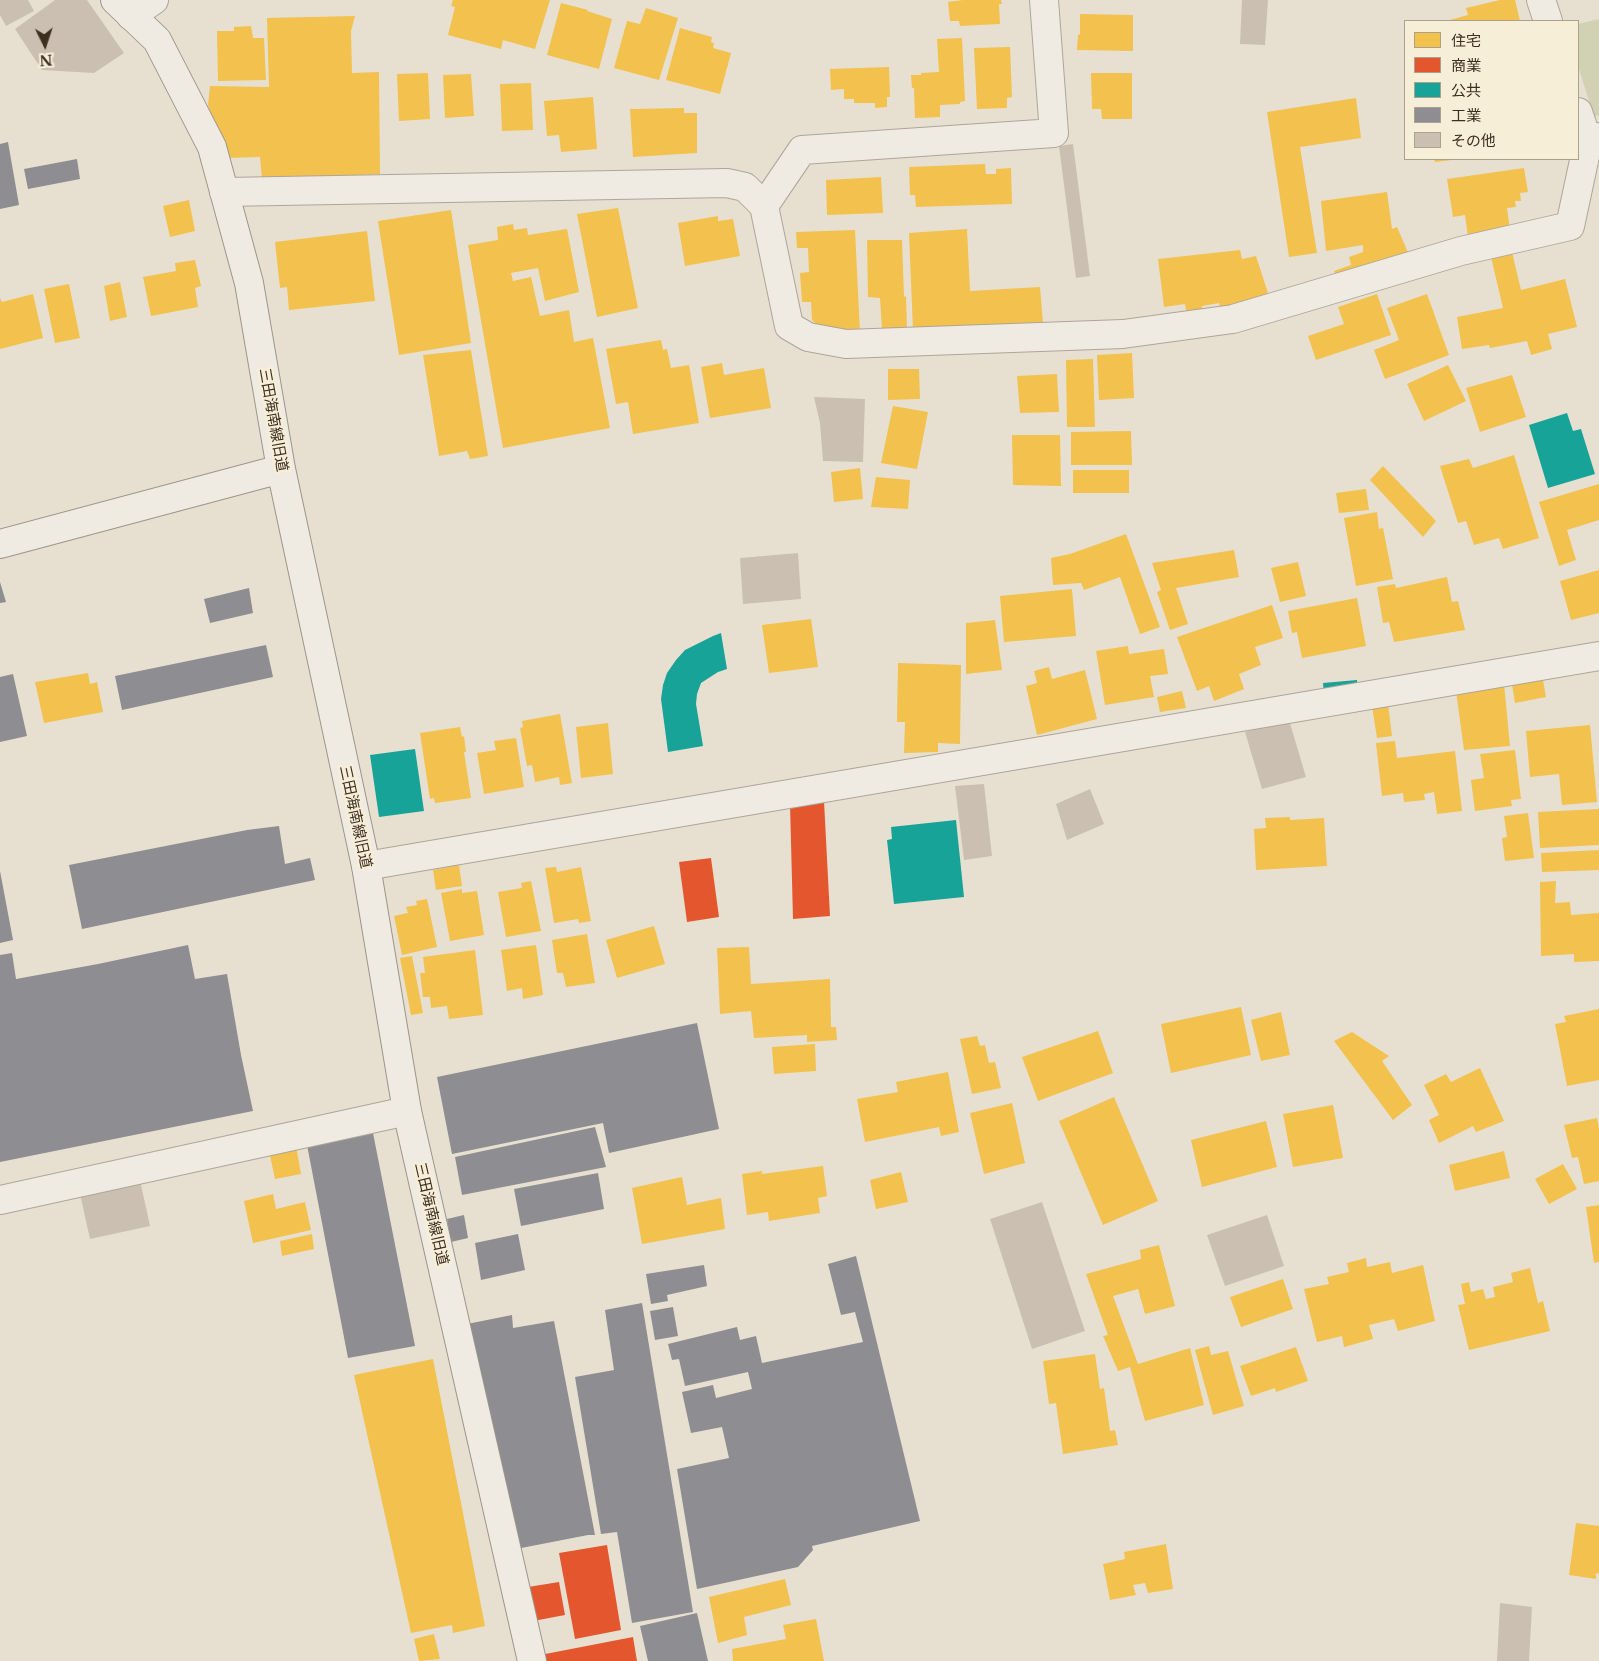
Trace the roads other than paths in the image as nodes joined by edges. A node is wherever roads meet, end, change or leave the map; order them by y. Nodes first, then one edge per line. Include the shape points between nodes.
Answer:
1 (154, 0) edge
2 (1044, 0) edge
3 (1541, 0) edge
4 (123, 8) edge
5 (1548, 20) edge
6 (1579, 114) edge
7 (1593, 139) edge
8 (224, 192) junction
9 (764, 206) junction
10 (281, 469) junction
11 (0, 544) edge
12 (1599, 656) edge
13 (366, 866) junction
14 (407, 1111) junction
15 (0, 1200) edge
16 (532, 1661) edge

1 - 4 street
2 - 9 street via 1054,133 802,150
3 - 5 street
4 - 8 street, 三田海南線旧道 via 157,40 212,146
6 - 7 street
7 - 9 street via 1570,226 1461,251 1233,319 1123,334 846,344 808,337 790,326
8 - 9 street via 727,183 745,186
8 - 10 street, 三田海南線旧道 via 249,283
10 - 11 street
10 - 13 street, 三田海南線旧道
12 - 13 street
13 - 14 street, 三田海南線旧道
14 - 15 street
14 - 16 street, 三田海南線旧道

